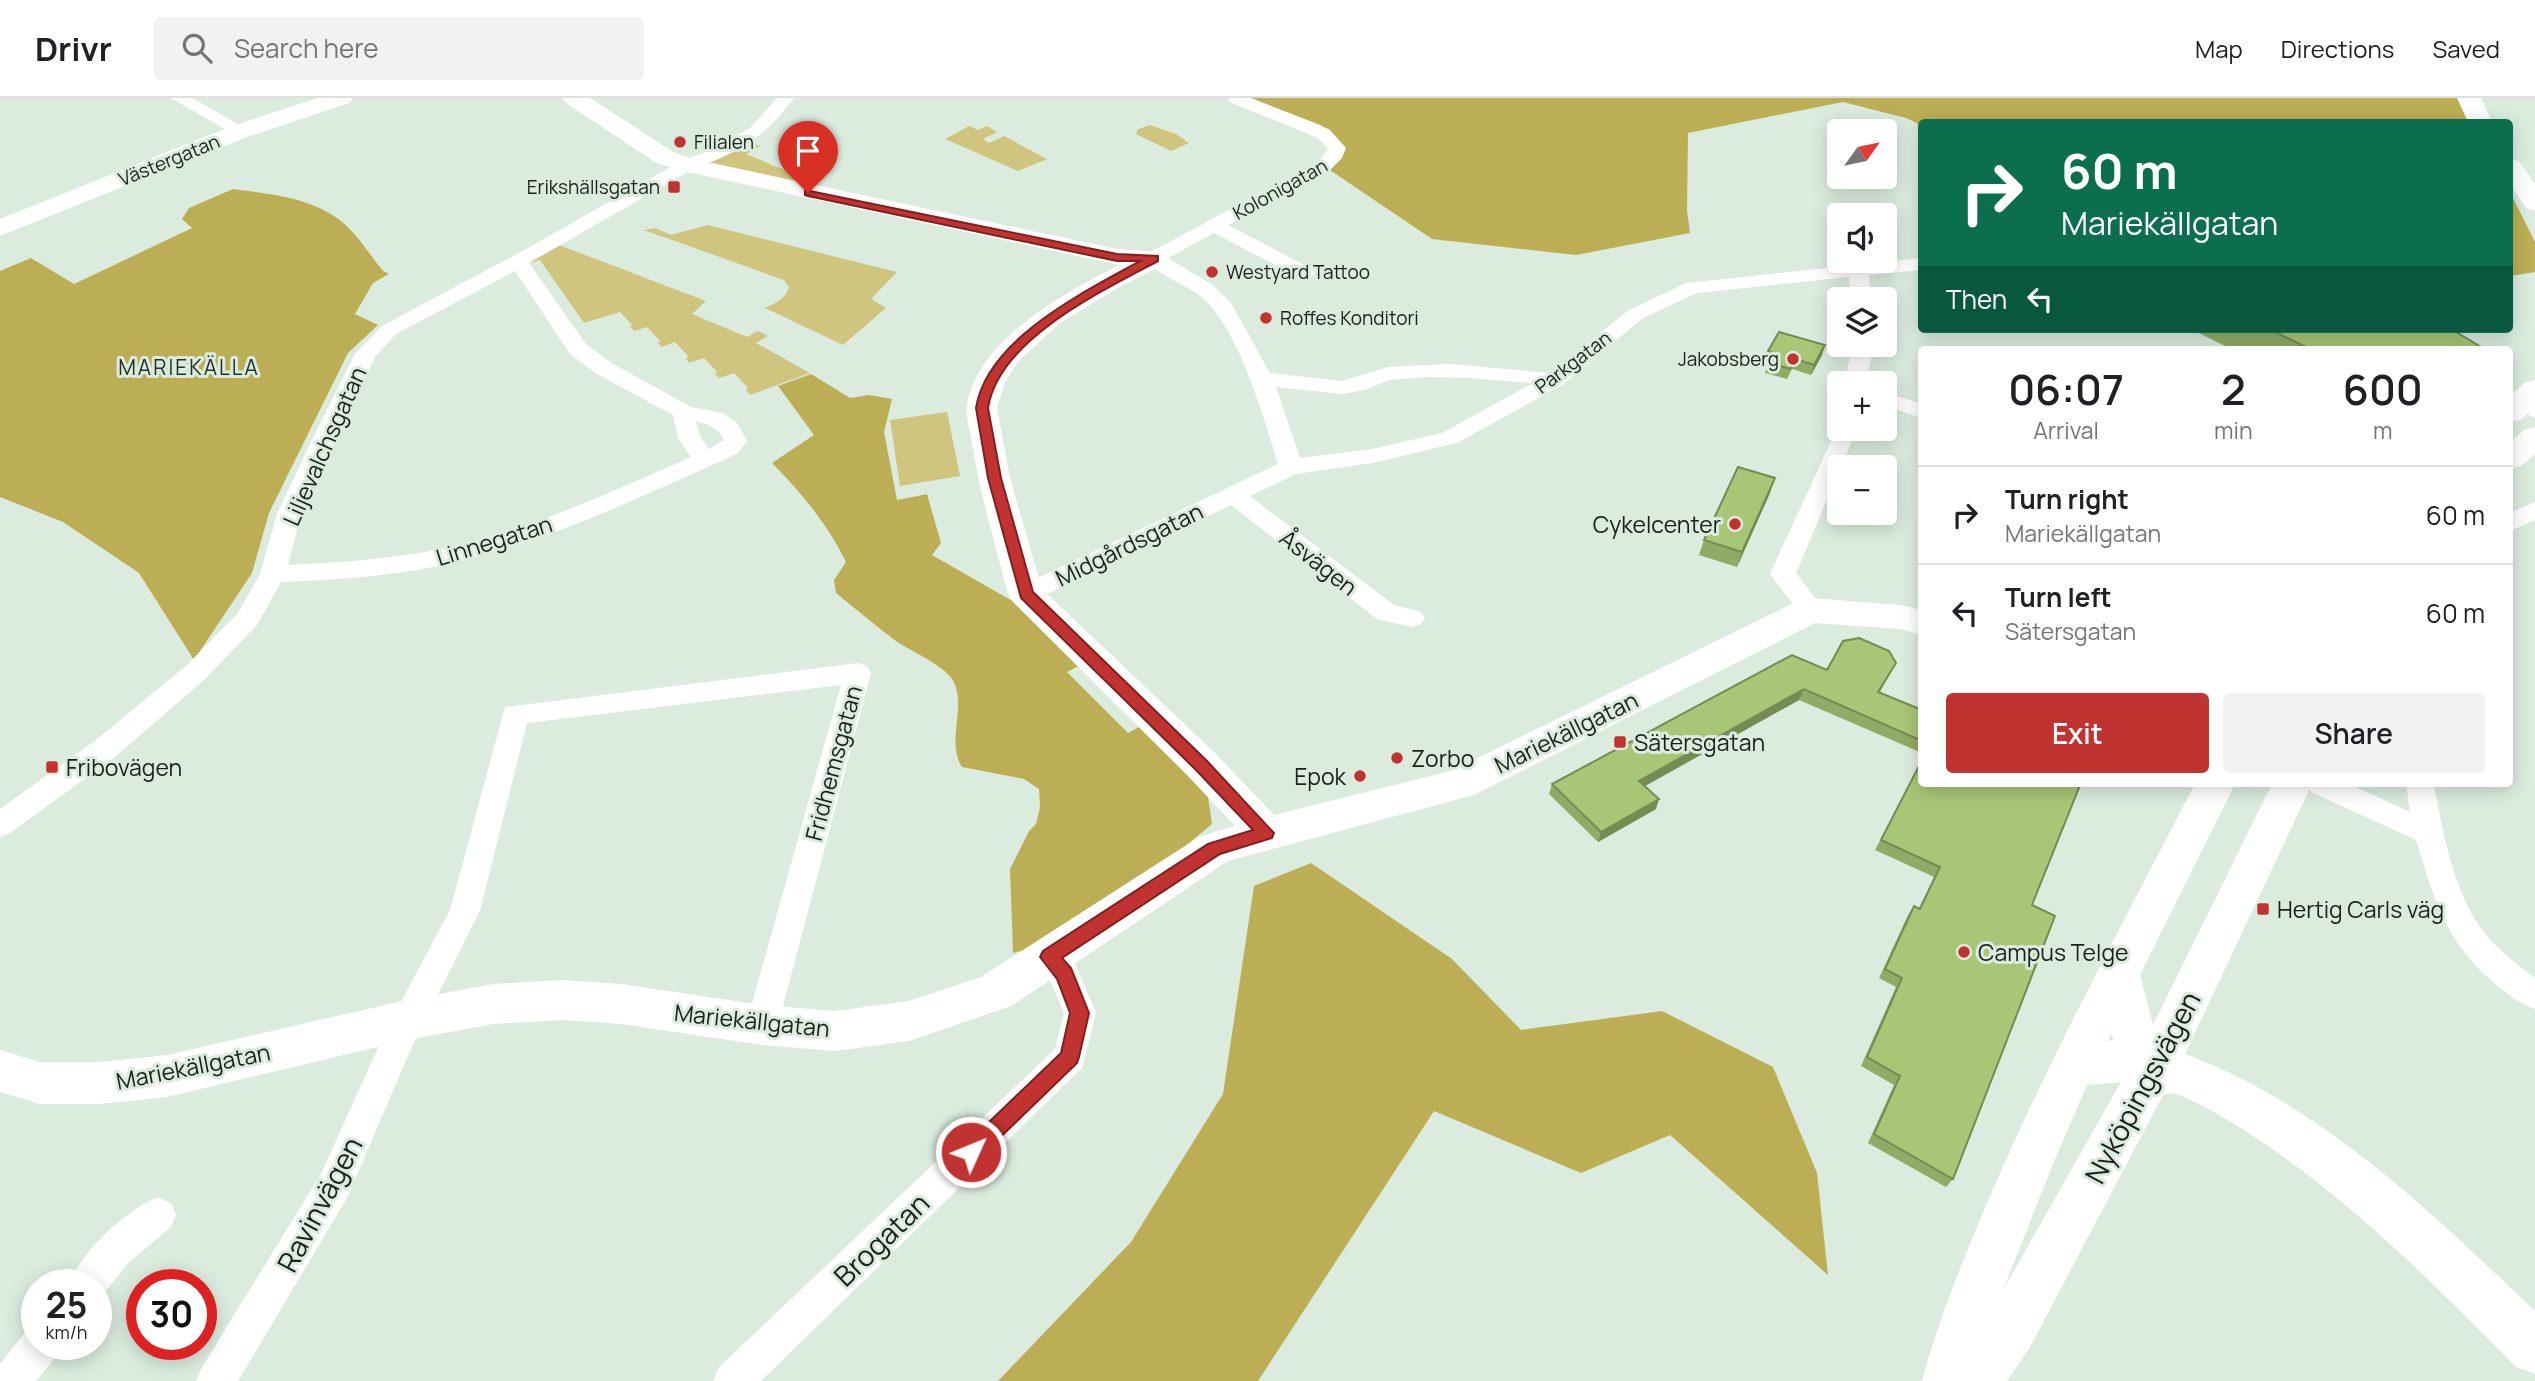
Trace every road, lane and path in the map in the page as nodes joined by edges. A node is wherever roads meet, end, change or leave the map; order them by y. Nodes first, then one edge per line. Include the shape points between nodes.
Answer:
1 (179, 98) edge
2 (341, 98) edge
3 (574, 98) edge
4 (786, 98) edge
5 (1236, 98) edge
6 (2469, 98) edge
7 (2484, 98) edge
8 (2479, 119) edge
9 (2493, 119) edge
10 (241, 131) junction
11 (2513, 146) edge
12 (687, 165) junction
13 (2513, 170) edge
14 (2535, 173) edge
15 (2535, 203) edge
16 (1215, 226) junction
17 (0, 228) edge
18 (1154, 258) junction
19 (518, 261) junction
20 (1918, 264) edge
21 (1897, 266) edge
22 (1827, 272) edge
23 (1305, 273) dead end
24 (1262, 379) junction
25 (1554, 380) junction
26 (1897, 402) edge
27 (1918, 410) edge
28 (684, 412) junction
29 (2535, 437) edge
30 (1841, 441) edge
31 (2513, 456) edge
32 (705, 460) junction
33 (1291, 467) junction
34 (1232, 494) junction
35 (2535, 510) edge
36 (2513, 521) edge
37 (273, 574) junction
38 (1026, 594) junction
39 (1811, 610) junction
40 (1412, 618) dead end
41 (1918, 622) edge
42 (515, 714) joint
43 (2213, 787) edge
44 (2291, 787) edge
45 (2328, 787) edge
46 (2420, 787) edge
47 (0, 825) edge
48 (1266, 833) junction
49 (2428, 833) junction
50 (1049, 957) junction
51 (2118, 976) junction
52 (2535, 995) edge
53 (407, 1020) junction
54 (2179, 1021) junction
55 (762, 1025) junction
56 (2154, 1066) junction
57 (2073, 1067) junction
58 (0, 1071) edge
59 (2246, 1105) junction
60 (158, 1215) dead end
61 (100, 1269) edge
62 (2478, 1293) junction
63 (2535, 1348) edge
64 (28, 1360) edge
65 (12, 1381) edge
66 (215, 1381) edge
67 (733, 1381) edge
68 (1949, 1381) edge
69 (1975, 1381) edge

1 - 10 street
2 - 10 street, Västergatan
3 - 12 street via 664,157
4 - 12 street, Liljevalchsgatan via 756,132
5 - 16 street, Kolonigatan via 1314,129 1337,148 1332,161
6 - 8 street
7 - 9 street
10 - 17 street, Västergatan
11 - 14 street
12 - 18 street via 1117,257
12 - 19 street, Liljevalchsgatan
13 - 15 street
16 - 18 street, Kolonigatan
16 - 23 street, Kolonigatan
18 - 24 street via 1216,298
18 - 38 street via 1073,302 1037,328 1017,345 984,397 994,478
19 - 28 street, Linnegatan via 578,349
19 - 37 street, Liljevalchsgatan via 415,314 389,330 366,354 289,514
20 - 21 street, Parkgatan
22 - 25 street, Parkgatan via 1693,287 1636,314
24 - 25 street via 1353,386 1385,374 1420,371
24 - 33 street
25 - 33 street, Parkgatan via 1449,438 1372,456
26 - 27 street
28 - 32 street via 688,437
28 - 32 street, Linnegatan via 715,418 729,428 736,441
29 - 31 street
30 - 39 street via 1783,574
32 - 37 street, Linnegatan via 589,509 475,548 357,570
33 - 34 street, Parkgatan
34 - 38 street, Midgårdsgatan
34 - 40 street, Åsvägen via 1386,613
35 - 36 street
37 - 47 street, Liljevalchsgatan via 248,619 196,672 106,748
38 - 48 street
39 - 41 street, Mariekällgatan
39 - 48 street, Mariekällgatan via 1527,754 1460,783
42 - 53 street, Ravinvägen via 465,911
42 - 55 street, Fridhemsgatan via 858,673
43 - 51 street
44 - 54 street, Nyköpingsvägen
45 - 49 street
46 - 49 street
48 - 50 street, Mariekällgatan via 1214,849
49 - 52 street via 2468,935
50 - 55 street, Mariekällgatan via 995,992 909,1021 835,1031
50 - 67 street, Brogatan via 1064,974 1080,1013 1070,1057
51 - 56 street via 2123,1009
51 - 57 street
53 - 55 street, Mariekällgatan via 493,1004 563,1000
53 - 58 street, Mariekällgatan via 167,1076 40,1083
53 - 66 street, Ravinvägen via 334,1186
54 - 56 street, Nyköpingsvägen
54 - 59 street via 2212,1069
56 - 57 street via 2128,1061
56 - 59 street via 2214,1086
56 - 62 street via 2365,1208
56 - 69 street, Nyköpingsvägen via 2011,1328
57 - 68 street via 2027,1164 1961,1331
59 - 62 street via 2307,1143 2375,1195
60 - 61 street via 115,1250
62 - 63 street
64 - 65 street

